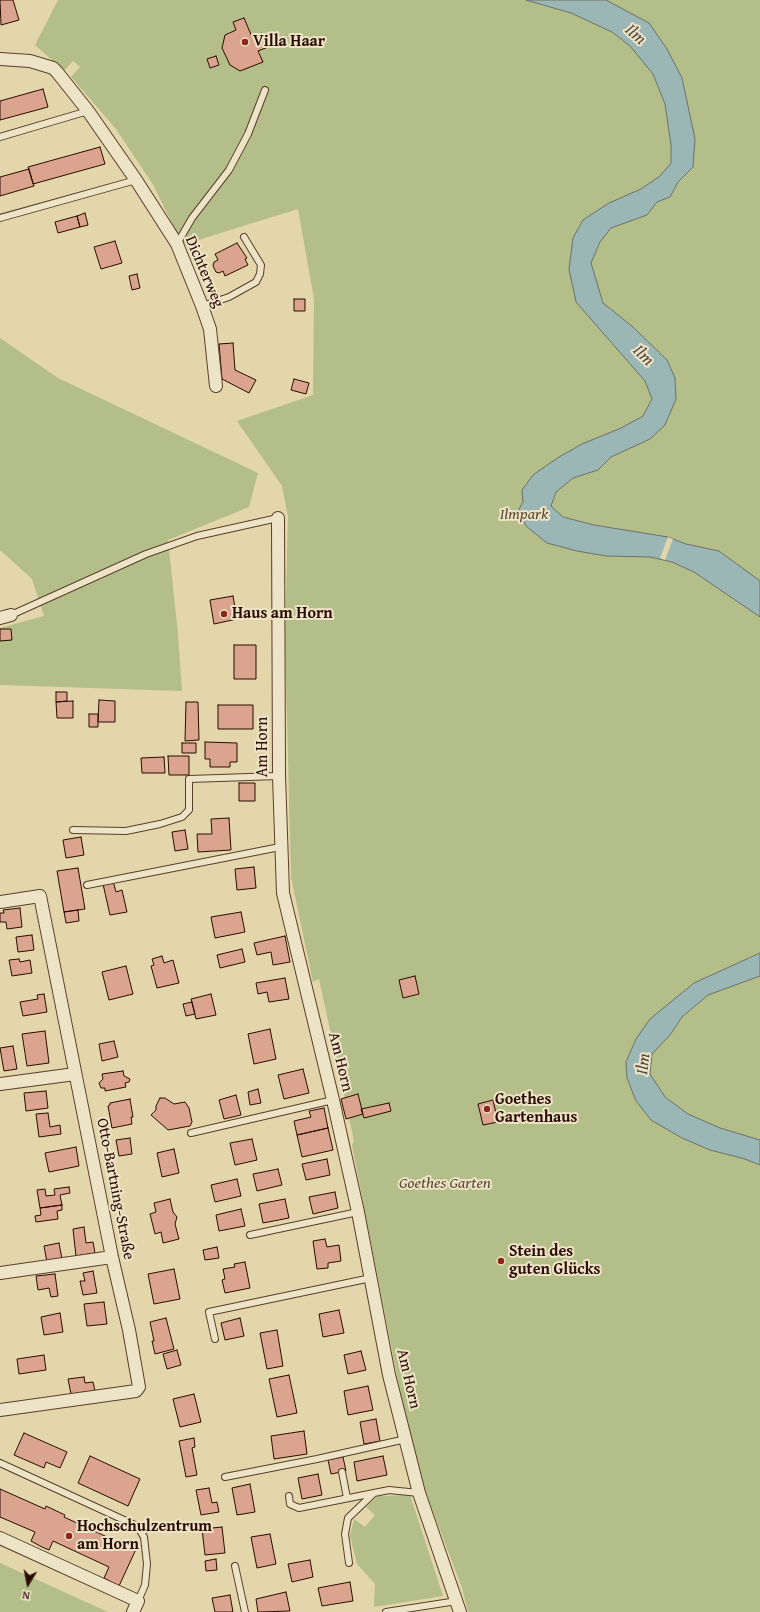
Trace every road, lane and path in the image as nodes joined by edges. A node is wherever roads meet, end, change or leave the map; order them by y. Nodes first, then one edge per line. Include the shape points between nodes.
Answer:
1 (0, 59) edge
2 (265, 90) dead end
3 (88, 111) junction
4 (0, 137) edge
5 (136, 180) junction
6 (0, 218) edge
7 (244, 237) dead end
8 (177, 244) junction
9 (202, 306) junction
10 (216, 386) dead end
11 (278, 518) joint
12 (5, 616) edge
13 (279, 776) junction
14 (73, 830) dead end
15 (280, 847) junction
16 (87, 885) dead end
17 (0, 902) edge
18 (76, 1074) junction
19 (0, 1084) edge
20 (333, 1100) junction
21 (191, 1133) dead end
22 (358, 1212) junction
23 (250, 1235) dead end
24 (112, 1257) junction
25 (0, 1273) edge
26 (371, 1278) junction
27 (215, 1339) dead end
28 (0, 1410) edge
29 (406, 1439) junction
30 (0, 1463) edge
31 (342, 1472) dead end
32 (225, 1477) dead end
33 (374, 1493) junction
34 (419, 1493) junction
35 (289, 1496) dead end
36 (347, 1498) junction
37 (0, 1538) edge
38 (349, 1563) dead end
39 (235, 1566) dead end
40 (138, 1601) junction
41 (458, 1606) edge
42 (133, 1612) edge
43 (245, 1612) edge
44 (386, 1612) edge

1 - 3 street, Dichterweg via 30,60 53,68
2 - 8 lane via 248,134 229,170 192,218
3 - 4 lane
3 - 5 street, Dichterweg
5 - 6 lane
5 - 8 street, Dichterweg
7 - 9 lane via 261,264 256,282 229,297
8 - 9 street, Dichterweg
9 - 10 street, Dichterweg via 210,329
11 - 12 lane via 197,536 146,554
11 - 13 street, Am Horn
13 - 14 lane via 189,779 189,810 182,817 126,831
13 - 15 street, Am Horn
15 - 16 lane
15 - 20 street, Am Horn via 283,893
17 - 18 street, Otto-Bartning-Straße via 40,896
18 - 19 street
18 - 24 street, Otto-Bartning-Straße
20 - 21 lane
20 - 22 street, Am Horn
22 - 23 lane
22 - 26 street, Am Horn
24 - 25 street
24 - 28 street, Otto-Bartning-Straße via 129,1330 139,1386 136,1391
26 - 27 lane via 209,1312
26 - 29 street, Am Horn via 389,1375
29 - 32 lane
29 - 34 street, Am Horn
30 - 40 lane via 138,1526 144,1537 147,1564 145,1585
31 - 36 lane
33 - 34 lane via 389,1490
33 - 36 lane
33 - 38 lane via 348,1518 345,1534
34 - 41 street, Am Horn
35 - 36 lane via 290,1504 299,1508
37 - 40 street
39 - 43 lane
40 - 42 street
41 - 44 lane, Am Horn

